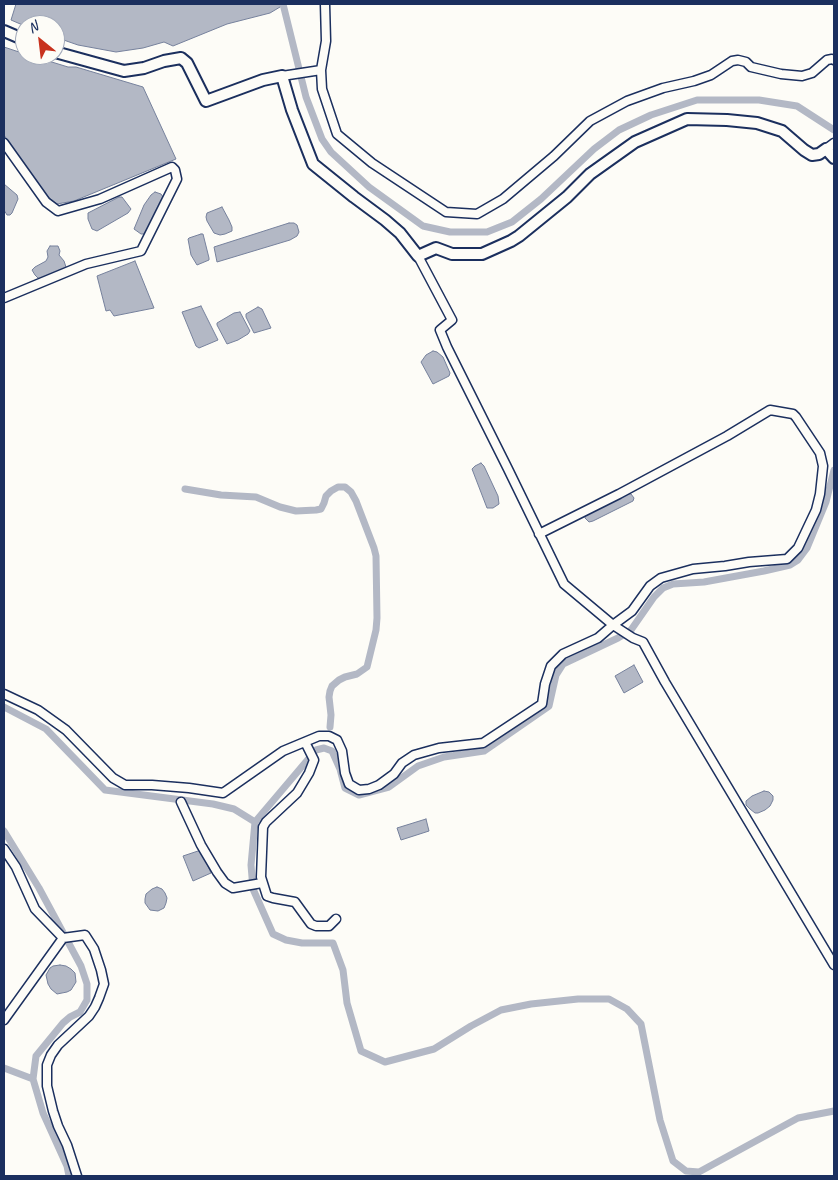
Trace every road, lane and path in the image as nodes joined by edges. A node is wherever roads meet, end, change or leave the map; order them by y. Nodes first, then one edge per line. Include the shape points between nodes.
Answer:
1 (325, 4) edge
2 (65, 55) edge
3 (834, 60) edge
4 (321, 70) junction
5 (282, 76) junction
6 (4, 143) edge
7 (830, 146) edge
8 (834, 158) edge
9 (418, 256) junction
10 (4, 298) edge
11 (540, 534) junction
12 (615, 627) junction
13 (4, 694) edge
14 (305, 742) junction
15 (181, 802) dead end
16 (4, 849) edge
17 (262, 883) junction
18 (336, 919) dead end
19 (63, 938) junction
20 (834, 965) edge
21 (4, 1020) edge
22 (77, 1176) edge

1 - 4 street via 326,41
2 - 5 street via 124,71 182,58 206,101
3 - 4 street via 827,60 812,73 802,76 732,61 712,76 627,101 590,121 503,199 477,214 446,212 372,163 337,134 322,88
4 - 5 street
5 - 9 street via 313,164 400,233
6 - 10 street via 46,202 58,211 100,199 172,167 176,179 141,251 86,264
7 - 8 street
7 - 9 street via 812,155 782,131 757,123 687,119 635,142 590,174 519,236 482,254 452,254 436,248
9 - 11 street via 452,320 440,330 447,347
11 - 12 street via 564,584
11 - 12 street via 770,410 796,416 820,453 823,466 816,510 793,554 787,559 693,569 661,578 650,586 632,611
12 - 14 street via 563,654 551,666 542,704 483,743 439,748 414,755 394,774 369,789 359,790 349,784 337,740 319,736
12 - 20 street via 643,642
13 - 14 street via 38,710 66,730 113,778 125,785 223,793 283,751
14 - 17 street via 314,760 304,782 263,827
15 - 17 street via 225,883 233,888
16 - 19 street via 35,909
17 - 18 street via 267,896 295,902 316,926 329,926
19 - 21 street
19 - 22 street via 85,935 94,949 104,984 89,1016 58,1045 47,1066 47,1086 53,1111

